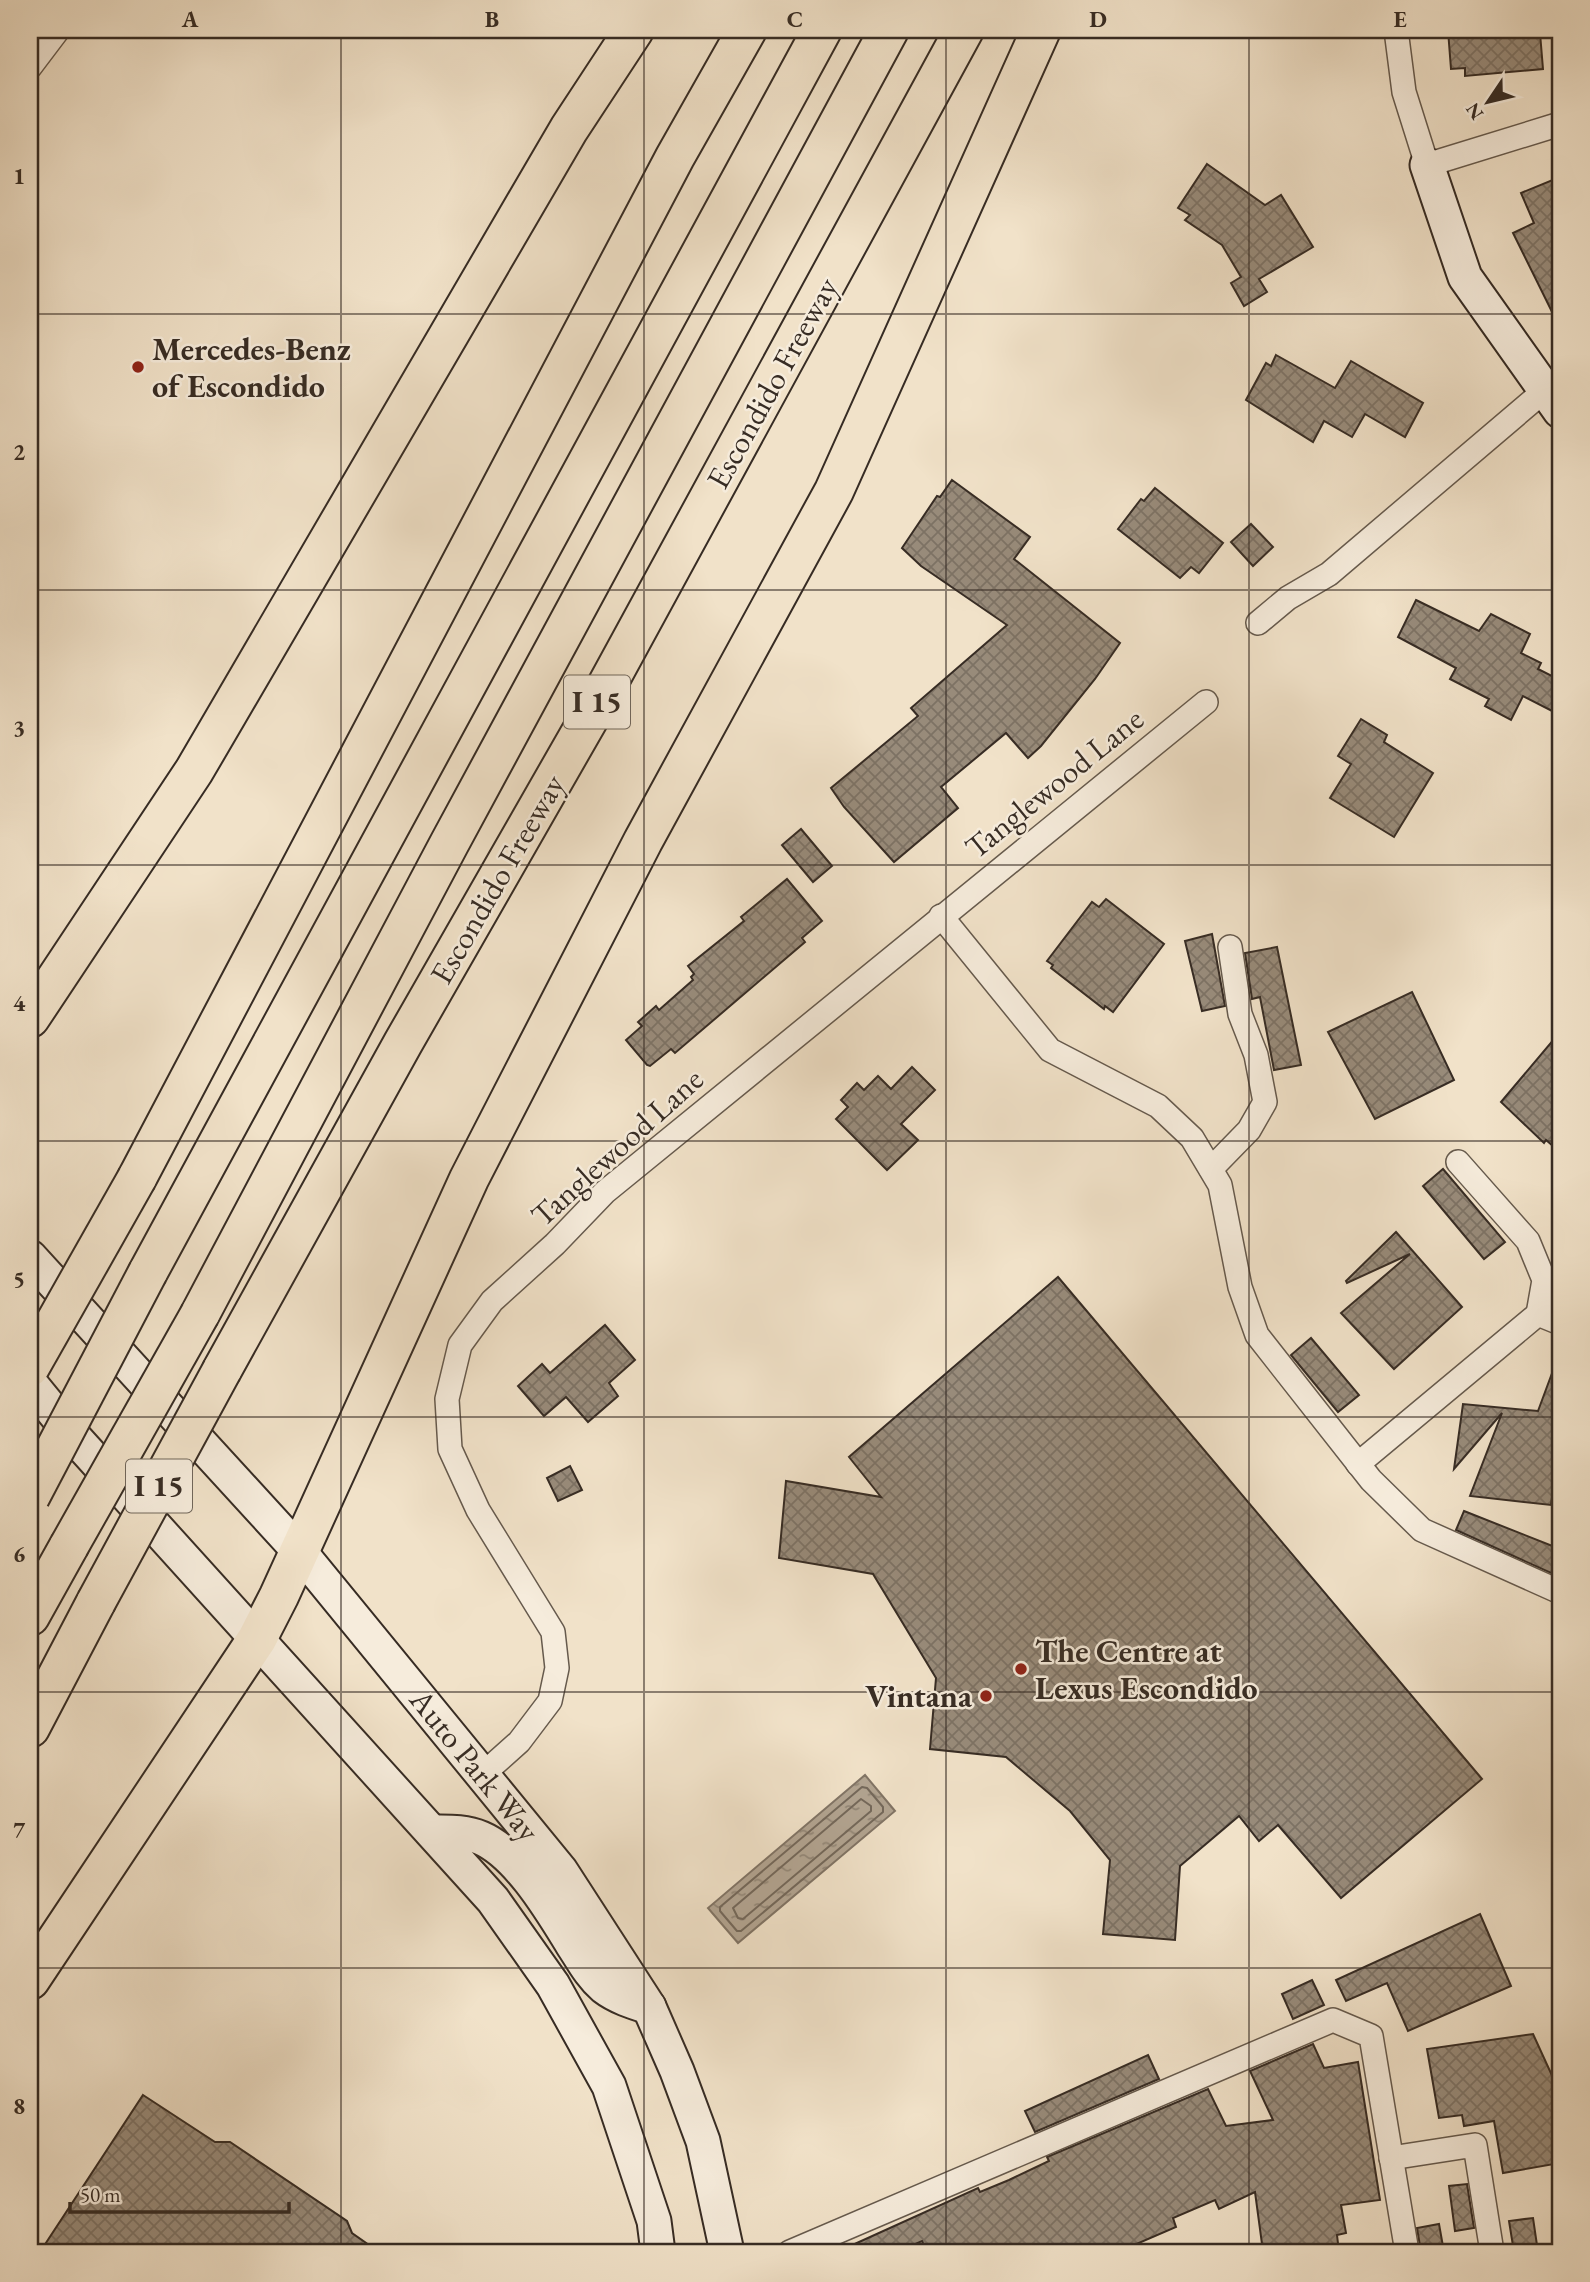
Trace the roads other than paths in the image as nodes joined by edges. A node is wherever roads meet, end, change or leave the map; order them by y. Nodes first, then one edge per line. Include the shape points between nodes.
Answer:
1 (58, 30) edge
2 (634, 30) edge
3 (747, 30) edge
4 (822, 30) edge
5 (889, 30) edge
6 (964, 30) edge
7 (1041, 30) edge
8 (1396, 30) edge
9 (30, 67) edge
10 (1560, 124) edge
11 (1427, 165) junction
12 (1552, 401) edge
13 (1258, 623) dead end
14 (1206, 702) dead end
15 (941, 916) junction
16 (1230, 947) dead end
17 (30, 1018) edge
18 (1458, 1162) dead end
19 (1211, 1170) junction
20 (30, 1257) edge
21 (1538, 1314) junction
22 (1560, 1324) edge
23 (30, 1367) edge
24 (30, 1383) edge
25 (1358, 1464) junction
26 (30, 1497) edge
27 (299, 1552) junction
28 (1560, 1592) edge
29 (30, 1616) edge
30 (257, 1639) junction
31 (30, 1727) edge
32 (483, 1774) junction
33 (432, 1832) junction
34 (30, 1980) edge
35 (649, 2007) junction
36 (1391, 2158) junction
37 (657, 2252) edge
38 (727, 2252) edge
39 (790, 2252) edge
40 (1407, 2252) edge
41 (1492, 2252) edge

1 - 9 street
2 - 17 highway via 569,129 194,771
3 - 23 highway, bridge via 675,157 137,1178
4 - 26 highway, bridge
5 - 29 highway, bridge via 200,1314
6 - 31 highway, Escondido Freeway / I 15, bridge via 588,720 222,1370
7 - 27 highway via 834,491 643,841 469,1179
8 - 11 street via 1404,92
10 - 11 street
11 - 12 main road via 1465,277
12 - 13 street via 1329,574 1288,598
14 - 15 street, Tanglewood Lane
15 - 19 street via 1050,1050 1158,1106 1192,1138
15 - 32 street, Tanglewood Lane via 605,1192 492,1301 460,1345 447,1399 450,1449 478,1510 553,1632 557,1668 550,1702 519,1742
16 - 19 street via 1240,1014 1256,1055 1265,1102 1249,1130
18 - 21 street via 1528,1241 1544,1280
19 - 25 street via 1220,1185 1240,1287 1257,1335
20 - 27 main road, Auto Park Way
21 - 22 street
21 - 25 street
24 - 30 main road
25 - 28 street via 1422,1530
27 - 30 highway
27 - 32 main road, Auto Park Way
30 - 33 main road
30 - 34 highway
32 - 35 main road, Auto Park Way via 561,1871
33 - 35 main road via 481,1838 501,1851 529,1881 589,1972 615,1993
33 - 37 main road via 493,1900 553,1985 595,2059 624,2124 654,2221
35 - 38 main road, Auto Park Way via 703,2141
36 - 39 street via 1371,2036 1333,2020
36 - 40 street
36 - 41 street via 1475,2145

